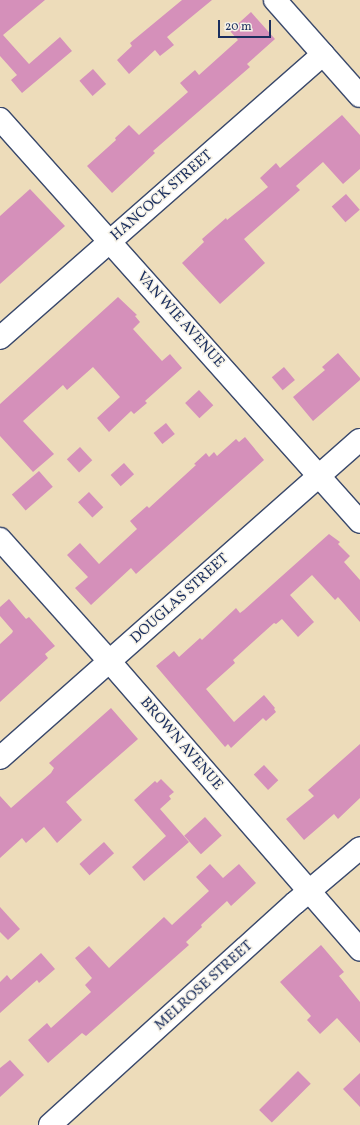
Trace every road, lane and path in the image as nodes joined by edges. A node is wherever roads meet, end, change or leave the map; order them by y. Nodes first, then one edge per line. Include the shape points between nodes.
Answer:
1 (275, 0) edge
2 (323, 54) junction
3 (360, 96) edge
4 (0, 118) edge
5 (110, 242) junction
6 (0, 338) edge
7 (360, 440) edge
8 (319, 476) junction
9 (360, 522) edge
10 (0, 539) edge
11 (110, 662) junction
12 (0, 758) edge
13 (360, 848) edge
14 (309, 893) junction
15 (360, 950) edge
16 (50, 1125) edge

1 - 2 street
2 - 3 street
2 - 5 street, HANCOCK STREET
4 - 5 street, VAN WIE AVENUE
5 - 6 street, HANCOCK STREET
5 - 8 street, VAN WIE AVENUE
7 - 8 street, DOUGLAS STREET
8 - 9 street, VAN WIE AVENUE
8 - 11 street, DOUGLAS STREET
10 - 11 street, BROWN AVENUE
11 - 12 street, DOUGLAS STREET
11 - 14 street, BROWN AVENUE
13 - 14 street, MELROSE STREET
14 - 15 street, BROWN AVENUE
14 - 16 street, MELROSE STREET

